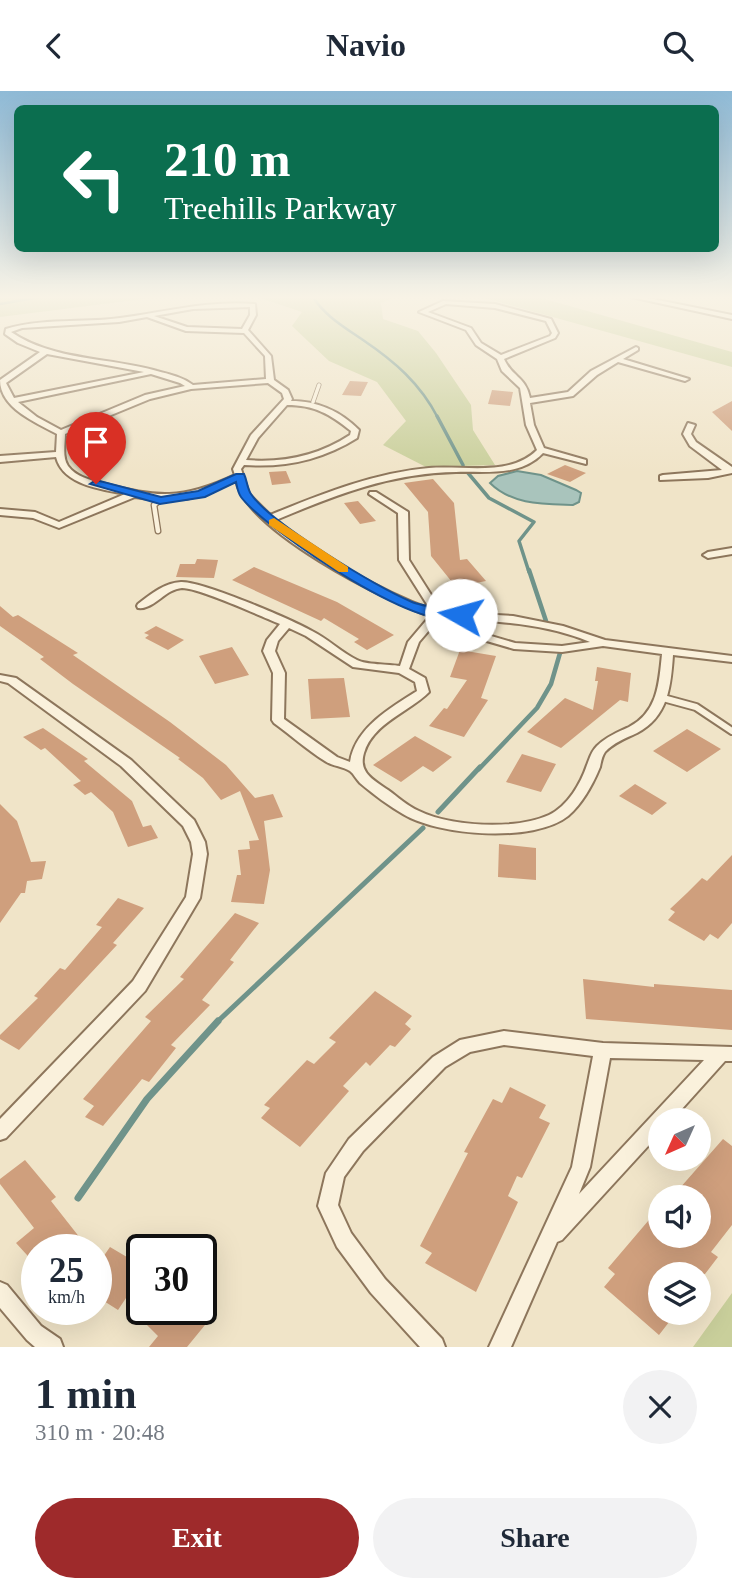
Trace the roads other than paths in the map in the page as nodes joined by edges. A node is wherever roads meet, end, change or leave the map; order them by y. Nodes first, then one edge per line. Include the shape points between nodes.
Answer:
1 (40, 356) edge
2 (71, 356) edge
3 (268, 356) edge
4 (495, 356) edge
5 (506, 356) edge
6 (626, 356) edge
7 (500, 358) junction
8 (618, 361) junction
9 (154, 372) junction
10 (685, 379) dead end
11 (270, 381) junction
12 (319, 384) dead end
13 (1, 386) edge
14 (191, 387) junction
15 (11, 401) junction
16 (528, 401) junction
17 (313, 402) junction
18 (285, 403) junction
19 (691, 425) dead end
20 (61, 433) junction
21 (541, 450) junction
22 (60, 454) junction
23 (0, 459) edge
24 (241, 462) junction
25 (583, 462) dead end
26 (730, 470) edge
27 (240, 476) junction
28 (663, 478) dead end
29 (134, 494) junction
30 (373, 494) dead end
31 (160, 500) junction
32 (0, 512) edge
33 (270, 519) junction
34 (158, 531) dead end
35 (732, 551) edge
36 (708, 555) dead end
37 (142, 606) dead end
38 (437, 614) junction
39 (287, 623) junction
40 (603, 643) junction
41 (668, 652) junction
42 (732, 659) edge
43 (403, 670) junction
44 (0, 678) edge
45 (663, 698) junction
46 (732, 731) edge
47 (357, 769) junction
48 (603, 1049) junction
49 (727, 1054) edge
50 (672, 1108) edge
51 (0, 1132) edge
52 (648, 1133) edge
53 (548, 1240) junction
54 (0, 1292) edge
55 (52, 1347) edge
56 (434, 1347) edge
57 (500, 1347) edge

1 - 13 street
2 - 9 street
3 - 11 street
4 - 7 street
5 - 7 street
6 - 8 street
7 - 16 street via 524,387
8 - 10 street
8 - 16 street via 588,377 570,394
9 - 14 street
9 - 15 street
11 - 14 street
11 - 18 street via 285,392
12 - 17 lane
13 - 15 street
14 - 20 street via 148,397
15 - 20 street
16 - 21 street via 530,425
17 - 18 street
17 - 24 street via 347,423 355,430 354,436 307,459
18 - 24 street via 254,437
19 - 26 street via 687,434 693,444
20 - 22 street
21 - 25 street
21 - 33 street via 520,466 419,471 363,481
22 - 23 street
22 - 29 street via 64,466 77,478
24 - 27 street
26 - 28 street
27 - 31 street via 201,494
27 - 33 street via 245,495
29 - 31 street
29 - 32 street via 59,525 35,515
30 - 38 street via 403,512 404,560
31 - 34 lane via 154,505
33 - 38 street via 369,585
35 - 36 street
37 - 39 street via 160,592 182,585
38 - 40 street via 530,624
38 - 40 street via 446,626 514,646 562,649
38 - 43 street via 411,647
39 - 43 street via 357,665
39 - 47 street via 269,651 279,673 278,720 332,760
40 - 41 street
41 - 42 street
41 - 45 street
43 - 47 street via 421,680 423,692 368,736 359,749
44 - 51 street via 12,680 126,763 189,823 200,854 193,898 139,986
45 - 46 lane via 696,706
45 - 47 street via 642,726 608,742 597,753 568,808 556,818 509,830 459,827 415,815 363,779
48 - 49 street
48 - 53 street via 581,1167
48 - 56 street via 504,1038 466,1045 439,1062 335,1173 328,1206 344,1240 378,1286
49 - 50 street
52 - 53 street
53 - 57 street
54 - 55 street

